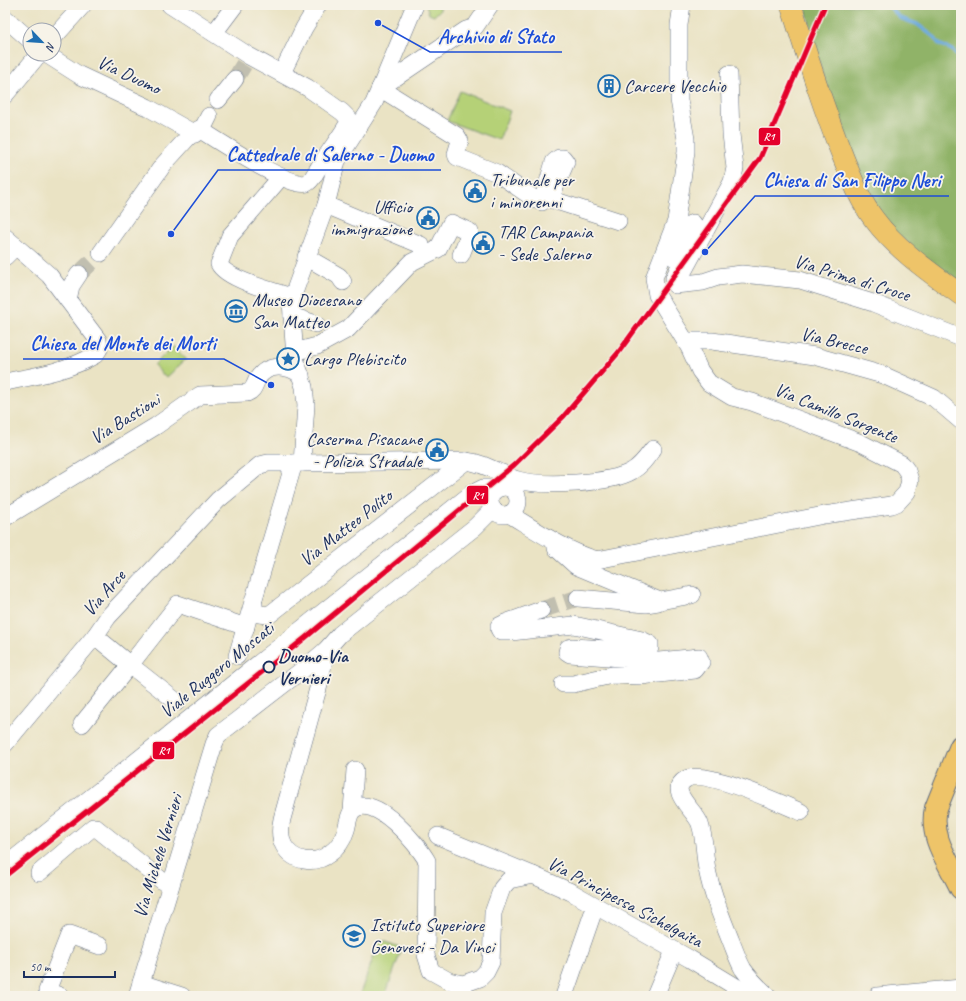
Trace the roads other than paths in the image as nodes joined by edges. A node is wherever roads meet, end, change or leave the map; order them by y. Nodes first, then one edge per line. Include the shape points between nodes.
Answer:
1 (83, 5) edge
2 (170, 5) edge
3 (235, 5) edge
4 (318, 5) edge
5 (415, 5) edge
6 (490, 5) edge
7 (682, 5) edge
8 (791, 5) edge
9 (5, 18) edge
10 (62, 28) edge
11 (22, 33) edge
12 (214, 33) junction
13 (32, 62) edge
14 (59, 62) edge
15 (282, 73) junction
16 (729, 74) dead end
17 (235, 79) tunnel mouth
18 (380, 88) junction
19 (5, 95) edge
20 (218, 100) dead end
21 (731, 127) junction
22 (199, 128) junction
23 (334, 150) junction
24 (740, 167) dead end
25 (281, 177) junction
26 (326, 205) junction
27 (618, 221) dead end
28 (9, 247) edge
29 (426, 249) junction
30 (101, 253) tunnel mouth
31 (462, 255) dead end
32 (306, 257) junction
33 (678, 270) junction
34 (79, 274) tunnel mouth
35 (343, 282) dead end
36 (654, 282) junction
37 (961, 295) edge
38 (68, 300) junction
39 (291, 306) junction
40 (316, 324) dead end
41 (961, 338) edge
42 (685, 341) junction
43 (291, 358) junction
44 (5, 382) edge
45 (961, 421) edge
46 (653, 449) dead end
47 (466, 461) junction
48 (304, 463) junction
49 (507, 483) junction
50 (455, 508) junction
51 (502, 510) junction
52 (6, 517) dead end
53 (547, 537) junction
54 (692, 596) dead end
55 (578, 598) tunnel mouth
56 (660, 601) junction
57 (254, 604) junction
58 (541, 610) tunnel mouth
59 (246, 627) junction
60 (95, 636) junction
61 (326, 650) junction
62 (237, 656) dead end
63 (130, 666) junction
64 (298, 673) junction
65 (563, 684) dead end
66 (319, 685) junction
67 (177, 702) dead end
68 (82, 724) dead end
69 (5, 744) edge
70 (961, 746) edge
71 (355, 770) dead end
72 (961, 787) edge
73 (352, 811) junction
74 (801, 812) dead end
75 (438, 836) dead end
76 (5, 866) edge
77 (39, 872) dead end
78 (533, 875) junction
79 (958, 882) edge
80 (170, 887) junction
81 (595, 906) junction
82 (100, 946) dead end
83 (674, 951) junction
84 (961, 988) edge
85 (139, 989) edge
86 (60, 996) edge
87 (182, 996) edge
88 (564, 996) edge
89 (655, 996) edge
90 (751, 996) edge
91 (768, 996) edge
92 (877, 996) edge

1 - 10 street
2 - 12 street
3 - 12 street
4 - 15 street
5 - 18 street
6 - 18 street via 475,27 466,30
7 - 36 street via 679,24 679,100 686,152 670,241 658,266
8 - 37 main road via 835,136 861,200 889,236 932,274
9 - 11 street
12 - 15 street via 249,56
13 - 19 street
14 - 22 street, Via Duomo via 79,75
15 - 23 street via 308,88 350,120
16 - 21 street
17 - 20 street
18 - 23 street via 374,103
18 - 27 street via 459,137 457,157 497,173 536,200 542,202 556,160 563,158 566,162 550,199
21 - 24 street via 737,129
21 - 33 street via 735,168 732,182 685,270
22 - 25 street, Via Duomo
22 - 30 street via 163,165
23 - 25 street, Via Duomo via 307,183 298,183
23 - 26 street via 337,162
25 - 39 street via 230,236 219,264 231,275
26 - 29 street
26 - 32 street
28 - 38 street via 49,275
29 - 31 street via 441,246 451,223 470,232
29 - 43 street via 348,328
32 - 35 street via 339,276
32 - 39 street
33 - 36 street via 696,228 693,223 690,224 666,272
33 - 41 street, Via Prima di Croce via 674,278 675,285 742,274 800,280 873,303
34 - 38 street via 71,286
36 - 42 street, Via Camillo Sorgente via 661,303
38 - 44 street via 98,340 98,349 92,356 70,366
39 - 40 street
39 - 43 street
42 - 45 street, Via Brecce via 712,341 815,356 883,375 934,398
42 - 53 street, Via Camillo Sorgente via 709,383 732,397 752,402 861,443 896,460 907,472 910,480 907,492 892,505 824,515 605,559 586,557
43 - 48 street via 291,368 301,375 306,405
43 - 52 street, Via Bastioni via 266,371 247,393 200,395 156,426
46 - 49 street via 640,465 622,476 541,484
47 - 48 street, Via Arce
47 - 49 street, Via Arce via 487,465
47 - 57 street, Via Matteo Polito via 269,615 261,616 256,612
48 - 57 street via 283,495
48 - 60 street, Via Arce via 268,463 260,465 243,478 218,500 108,617
49 - 50 street, Viale Ruggero Moscati via 483,488 471,494
49 - 51 street via 491,498
49 - 51 street, Via Camillo Sorgente via 518,498
50 - 51 street
50 - 76 street, Viale Ruggero Moscati
51 - 53 street, Via Camillo Sorgente
51 - 61 street via 475,527 340,634
53 - 56 street via 564,557 576,566
54 - 56 street
55 - 56 street via 646,604
57 - 59 street
58 - 65 street via 504,623 499,629 501,632 511,632 574,625 642,640 650,644 650,648 625,650 572,647 568,648 567,652 570,654 659,661 699,657 701,662 695,670 641,676 612,675
59 - 62 street
59 - 63 street via 178,604
60 - 63 street
60 - 69 street, Via Arce
61 - 64 street
61 - 66 street
63 - 67 street
63 - 68 street
64 - 66 street via 308,676
64 - 80 street, Via Michele Vernieri via 222,731 214,744
66 - 73 street via 282,819 280,836 284,846 296,857 308,861 325,857 343,838
70 - 79 highway via 934,818 937,842
71 - 73 street
72 - 79 highway via 949,802 946,818 948,843
73 - 78 street, Via Principessa Sichelgaita via 364,807 389,816 424,856 428,865 427,961 435,974 455,983 468,983 486,972 491,962 493,913 502,888 509,880
74 - 91 street via 757,793 702,777 684,780 680,788 683,802 693,811 700,823 707,870 717,907 739,960 744,970
75 - 78 street
77 - 80 street via 95,827
78 - 81 street, Via Principessa Sichelgaita
80 - 85 street, Via Michele Vernieri
81 - 83 street, Via Principessa Sichelgaita
81 - 88 street
82 - 86 street via 69,935 47,991
83 - 89 street
83 - 90 street, Via Principessa Sichelgaita
84 - 92 street
85 - 87 street

